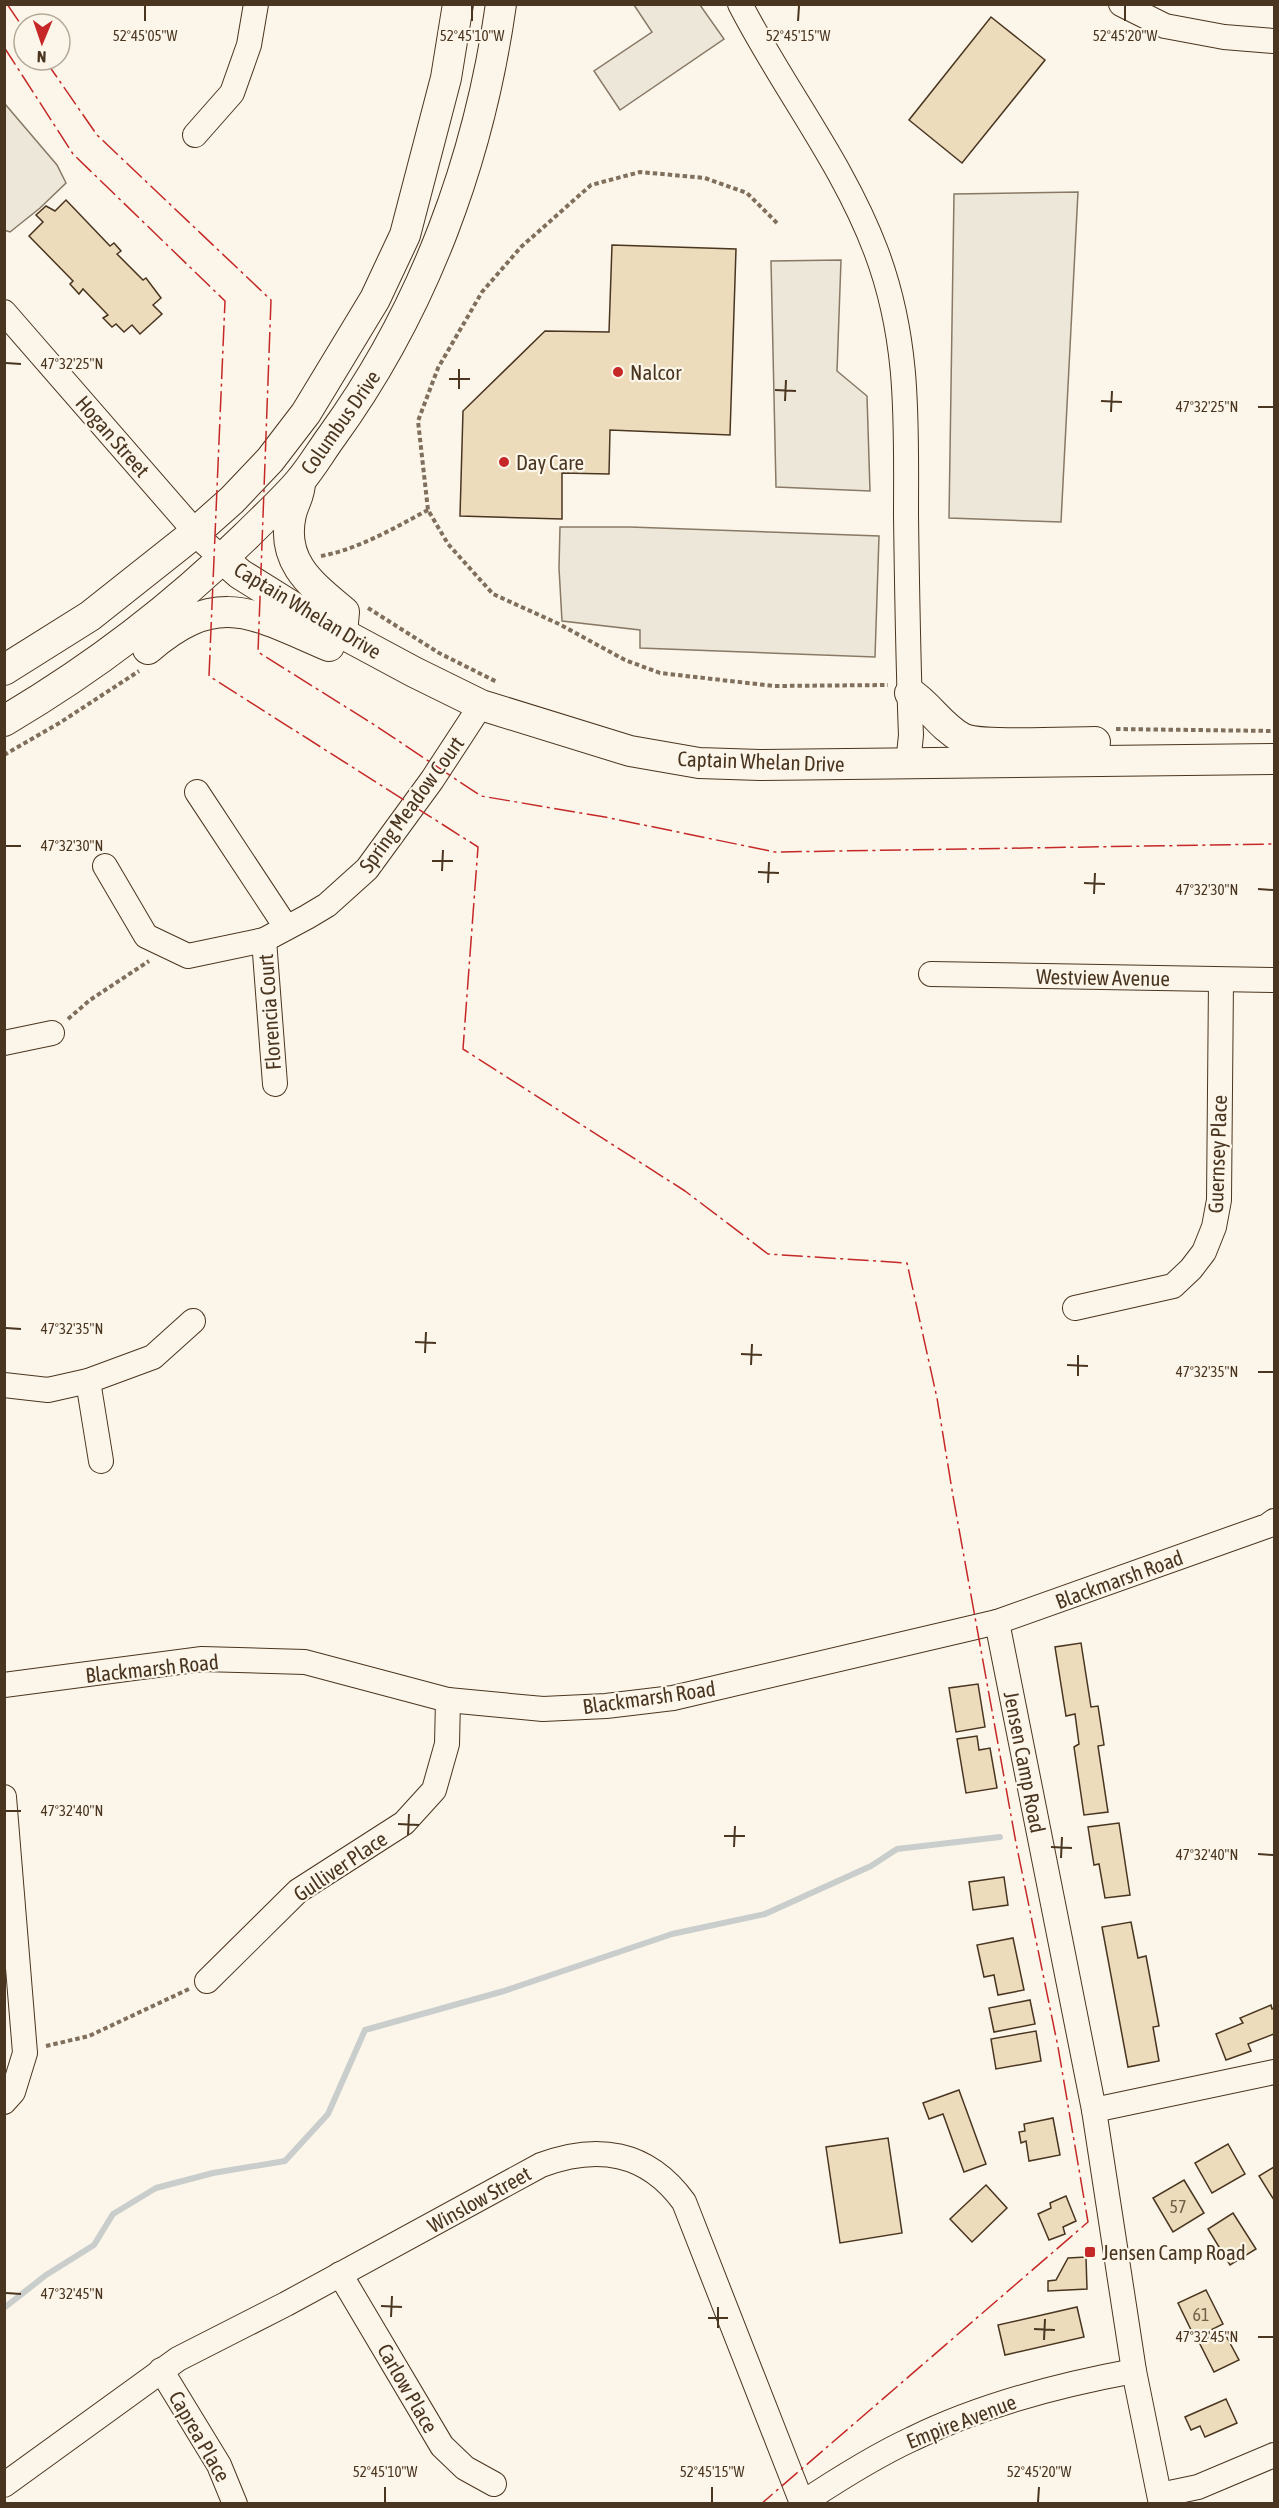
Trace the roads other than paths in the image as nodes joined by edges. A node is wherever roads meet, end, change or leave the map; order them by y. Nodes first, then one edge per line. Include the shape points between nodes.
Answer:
1 (256, 4) edge
2 (458, 4) edge
3 (501, 4) edge
4 (740, 4) edge
5 (1121, 4) edge
6 (1275, 41) edge
7 (195, 135) dead end
8 (4, 312) edge
9 (300, 480) junction
10 (196, 532) junction
11 (223, 559) junction
12 (342, 633) junction
13 (396, 662) junction
14 (4, 670) edge
15 (910, 689) junction
16 (53, 691) junction
17 (481, 705) junction
18 (4, 721) edge
19 (1275, 759) edge
20 (1230, 761) junction
21 (908, 764) junction
22 (197, 792) dead end
23 (105, 866) dead end
24 (286, 927) junction
25 (264, 940) junction
26 (931, 974) dead end
27 (1221, 980) junction
28 (1275, 980) edge
29 (52, 1033) road end
30 (4, 1043) edge
31 (274, 1084) dead end
32 (1075, 1308) dead end
33 (193, 1321) dead end
34 (88, 1381) junction
35 (4, 1385) edge
36 (101, 1461) dead end
37 (1275, 1521) edge
38 (997, 1622) junction
39 (4, 1685) edge
40 (448, 1701) junction
41 (4, 1797) edge
42 (207, 1981) road end
43 (1275, 2072) edge
44 (4, 2102) edge
45 (1094, 2110) junction
46 (340, 2274) junction
47 (161, 2370) junction
48 (1134, 2371) junction
49 (1275, 2455) edge
50 (494, 2484) dead end
51 (4, 2485) edge
52 (1160, 2499) edge
53 (802, 2503) edge
54 (235, 2504) edge

1 - 7 street via 249,45 232,93
2 - 10 main road, Columbus Drive via 433,134 405,235 387,274 306,413 270,460
3 - 9 main road, Columbus Drive via 489,79 473,142 438,245 374,375
4 - 15 street via 848,187 890,296 902,346 907,417
5 - 6 street via 1165,26
8 - 10 street, Hogan Street
9 - 11 main road, Columbus Drive
9 - 12 main road via 300,494 291,514 292,555 310,583 344,612
10 - 11 street, Hogan Street
10 - 14 main road, Columbus Drive via 90,616
11 - 12 main road, Captain Whelan Drive via 240,574
11 - 16 main road, Columbus Drive via 131,638
12 - 13 main road, Captain Whelan Drive
13 - 16 main road via 365,661 251,615 210,612 182,624 87,691
13 - 17 main road, Captain Whelan Drive
15 - 20 main road via 949,728 969,740 1209,744
15 - 21 street
16 - 18 main road, Columbus Drive
17 - 21 main road, Captain Whelan Drive via 630,751 699,763
17 - 24 street, Spring Meadow Court via 367,869 327,904
19 - 20 main road, Captain Whelan Drive
20 - 21 main road, Captain Whelan Drive
22 - 24 street
23 - 25 street, Spring Meadow Court via 146,936 188,956
24 - 25 street, Spring Meadow Court
25 - 31 street, Florencia Court
26 - 27 street, Westview Avenue
27 - 28 street, Westview Avenue
27 - 32 street, Guernsey Place via 1219,1200 1204,1252 1173,1286
29 - 30 street
33 - 34 street via 153,1357
34 - 35 street via 48,1390
34 - 36 street
37 - 38 street, Blackmarsh Road
38 - 40 street, Blackmarsh Road via 673,1698 543,1709
38 - 45 street, Jensen Camp Road
39 - 40 street, Blackmarsh Road via 202,1659 305,1662
40 - 42 street, Gulliver Place via 447,1744 434,1790 404,1823 298,1891
41 - 44 street via 25,2053 13,2092
43 - 45 street
45 - 48 street, Jensen Camp Road
46 - 47 street, Winslow Street
46 - 50 street, Carlow Place via 442,2446 465,2468
46 - 53 street, Winslow Street via 541,2165 588,2153 605,2153 643,2165 664,2178 690,2214
47 - 51 street, Winslow Street
47 - 54 street, Caprea Place via 219,2465
48 - 52 street, Jensen Camp Road
48 - 53 street, Empire Avenue via 1023,2397 914,2438 880,2454
49 - 52 street

